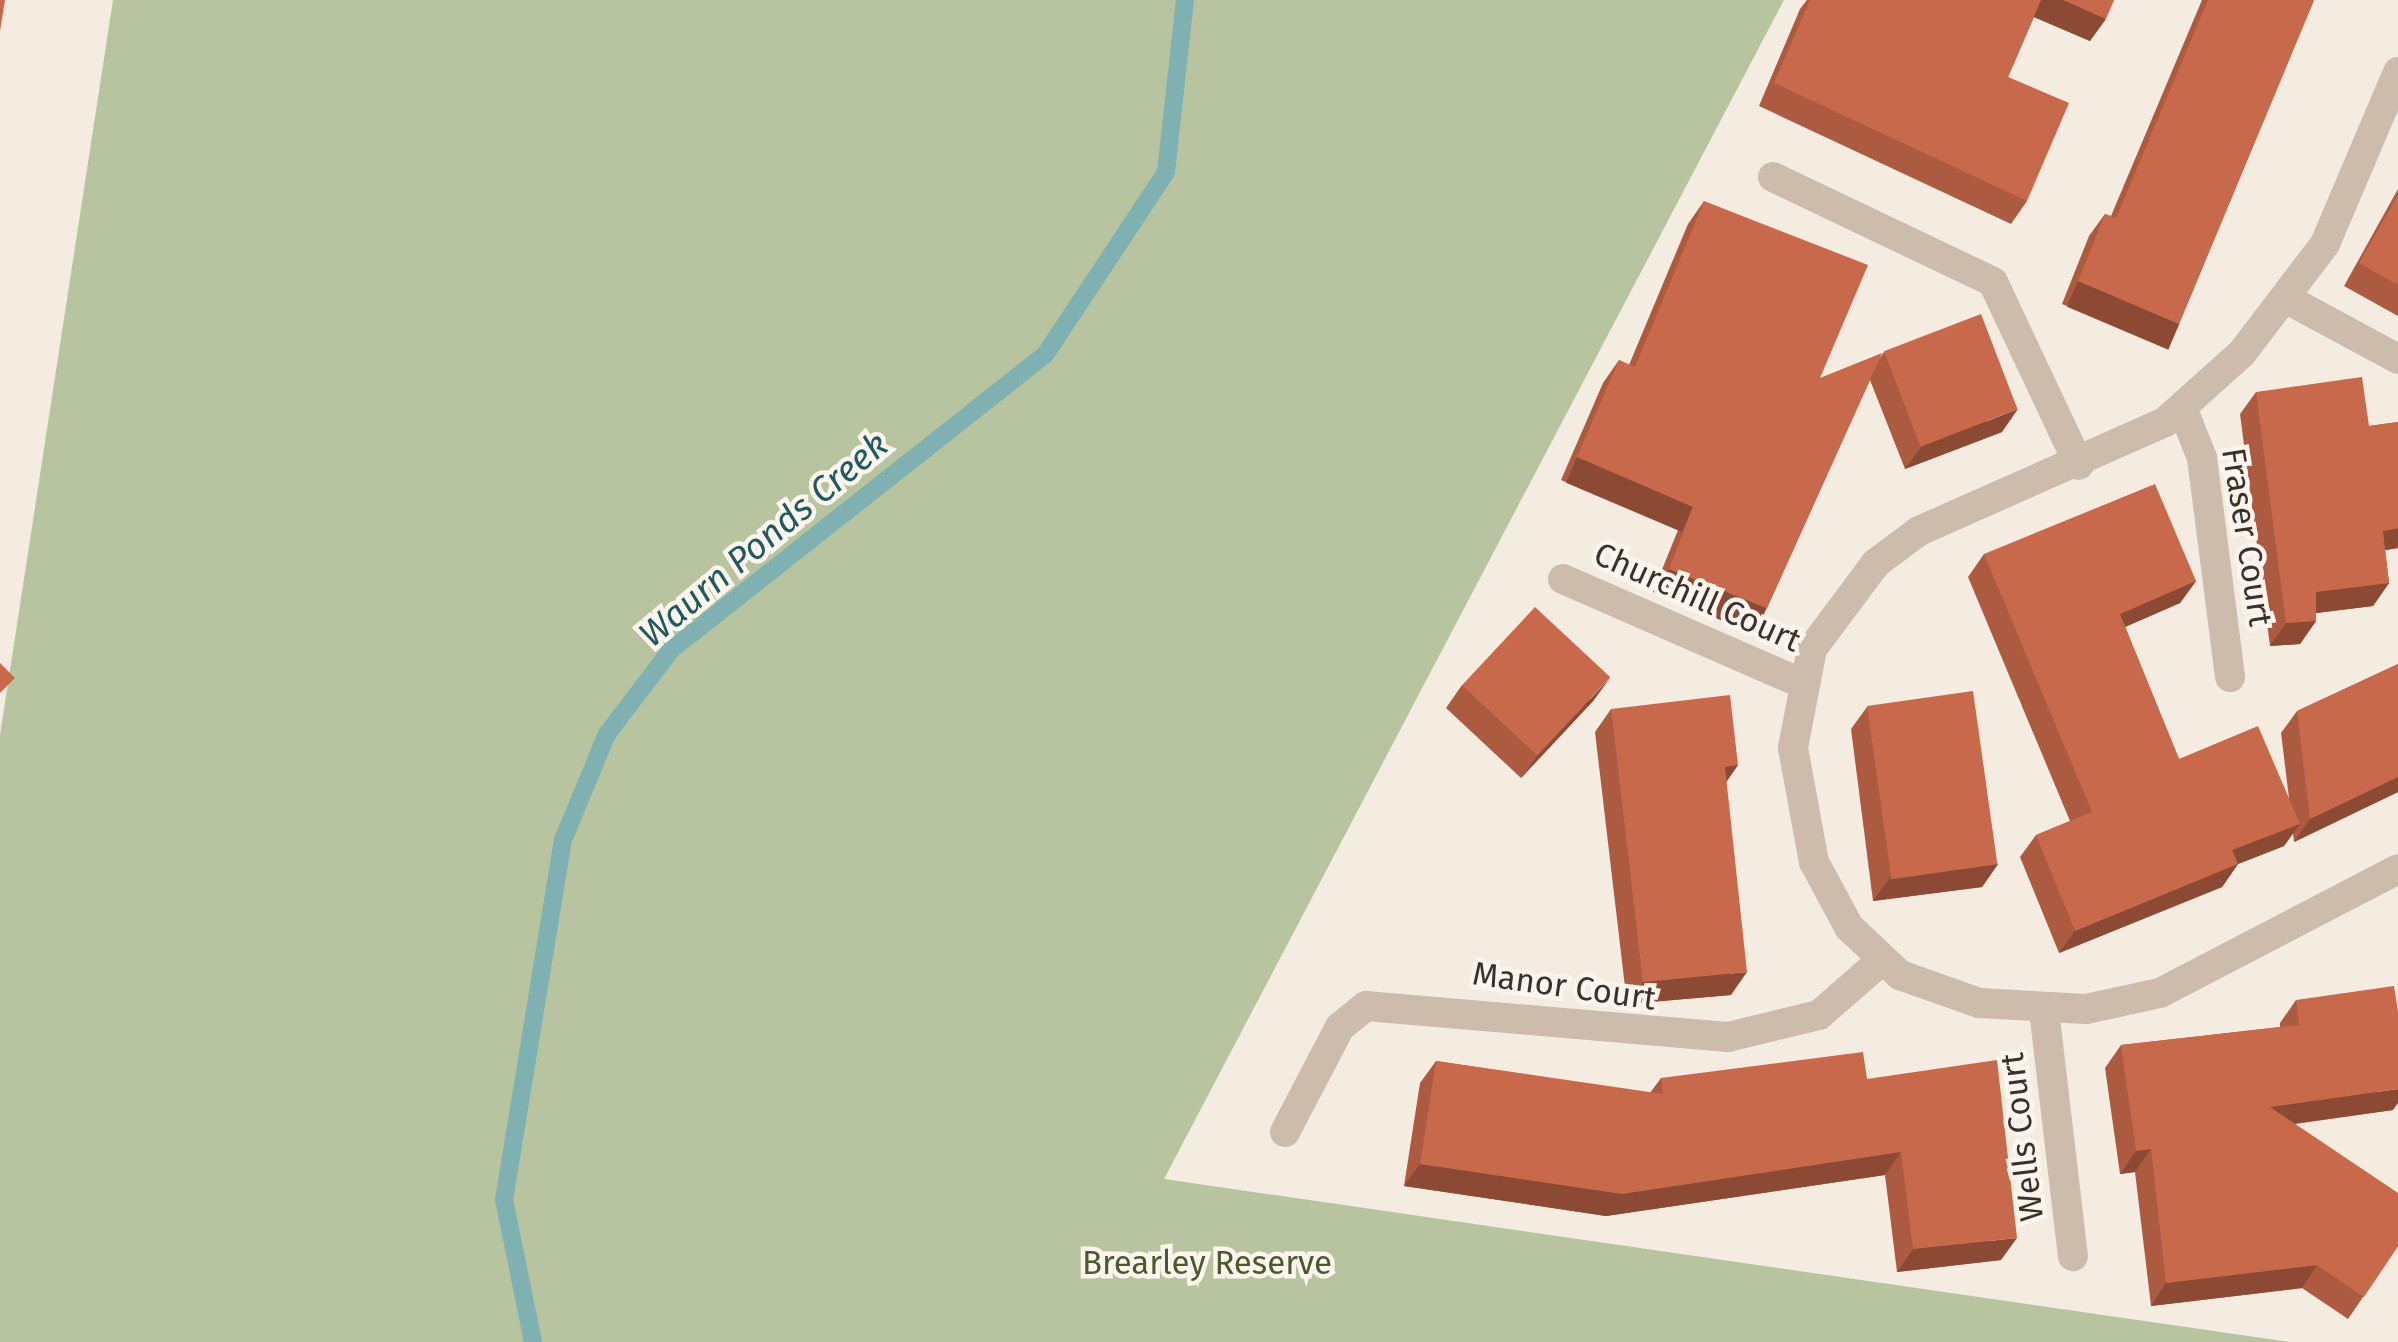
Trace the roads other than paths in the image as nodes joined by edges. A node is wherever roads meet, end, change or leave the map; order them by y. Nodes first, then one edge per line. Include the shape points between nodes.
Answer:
1 (2398, 71) edge
2 (1773, 177) dead end
3 (2287, 299) junction
4 (2398, 359) edge
5 (2182, 410) junction
6 (2079, 466) junction
7 (1564, 579) dead end
8 (2230, 677) dead end
9 (1801, 683) junction
10 (2398, 868) edge
11 (1881, 961) junction
12 (2044, 1010) junction
13 (1286, 1132) dead end
14 (2073, 1256) dead end

1 - 3 street via 2324,244
2 - 6 street via 1994,282
3 - 4 street
3 - 5 street
5 - 6 street
5 - 8 street, Fraser Court via 2202,458
6 - 9 street via 1892,549 1829,618
7 - 9 street, Churchill Court
9 - 11 street via 1793,748 1806,833 1836,908
10 - 12 street via 2188,983
11 - 12 street via 1960,999
11 - 13 street, Manor Court via 1806,1021 1706,1039 1418,1004 1348,1017
12 - 14 street, Wells Court

